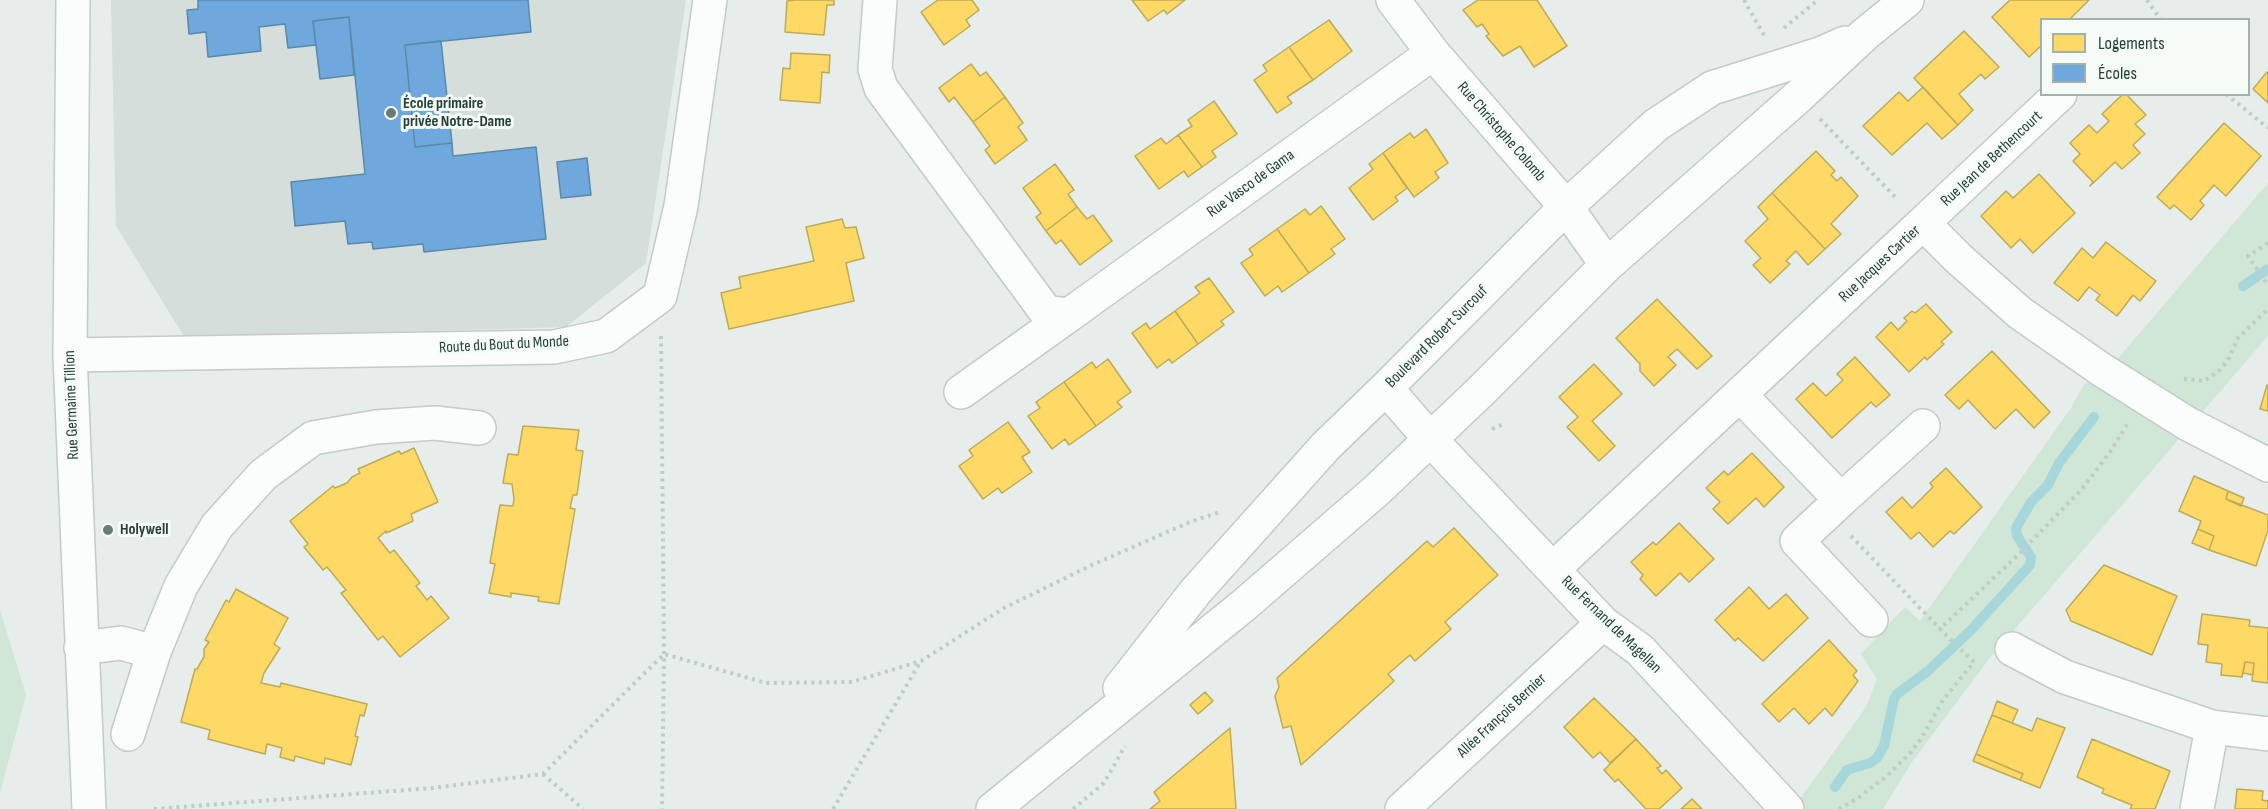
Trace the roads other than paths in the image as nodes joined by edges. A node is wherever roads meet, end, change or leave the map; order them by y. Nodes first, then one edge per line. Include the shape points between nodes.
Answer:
1 (73, 0) edge
2 (710, 0) edge
3 (879, 0) edge
4 (1394, 0) edge
5 (1907, 0) edge
6 (1864, 35) junction
7 (1433, 53) junction
8 (2057, 96) edge
9 (1566, 207) junction
10 (1912, 212) junction
11 (1607, 265) junction
12 (1069, 315) junction
13 (70, 355) junction
14 (1386, 388) junction
15 (961, 392) dead end
16 (1740, 395) junction
17 (1923, 426) dead end
18 (479, 428) dead end
19 (1430, 439) junction
20 (2268, 465) edge
21 (1835, 506) junction
22 (1553, 570) junction
23 (1871, 620) dead end
24 (1603, 622) junction
25 (81, 648) junction
26 (2012, 649) dead end
27 (154, 652) junction
28 (2212, 727) junction
29 (128, 734) dead end
30 (1083, 734) junction
31 (2268, 734) edge
32 (89, 809) edge
33 (993, 809) edge
34 (1402, 809) edge
35 (1787, 809) edge
36 (2197, 809) edge

1 - 13 street, Rue Germaine Tillion
2 - 13 street, Route du Bout du Monde via 681,206 660,296 606,336 554,346
3 - 12 street via 875,69 880,88 1046,312
4 - 7 street, Rue Christophe Colomb
5 - 6 street, Boulevard Robert Surcouf
6 - 9 street, Boulevard Robert Surcouf via 1820,54 1712,88 1656,125
6 - 11 street, Boulevard Robert Surcouf
7 - 9 street, Rue Christophe Colomb
7 - 12 street, Rue Vasco de Gama
8 - 10 street, Rue Jean de Bethencourt
9 - 11 street, Rue Christophe Colomb
9 - 14 street, Boulevard Robert Surcouf
10 - 16 street, Rue Jacques Cartier
10 - 20 street, Rue Jacques Cartier via 2029,320 2188,424
11 - 19 street, Boulevard Robert Surcouf
12 - 15 street, Rue Vasco de Gama
13 - 25 street, Rue Germaine Tillion
14 - 19 street, Rue Fernand de Magellan
14 - 30 street, Boulevard Robert Surcouf via 1326,446 1196,591
16 - 21 street
16 - 22 street, Rue Jacques Cartier
17 - 21 street
18 - 27 street via 435,423 376,427 313,438 263,475 217,526 181,586
19 - 22 street, Rue Fernand de Magellan
19 - 30 street, Boulevard Robert Surcouf via 1244,605
21 - 23 street via 1797,541
22 - 24 street, Rue Fernand de Magellan
24 - 34 street, Allée François Bernier
24 - 35 street, Rue Fernand de Magellan via 1640,650
25 - 27 street via 121,643
25 - 32 street, Rue Germaine Tillion
26 - 28 street via 2065,677
27 - 29 street
28 - 31 street
28 - 36 street
30 - 33 street, Boulevard Robert Surcouf

